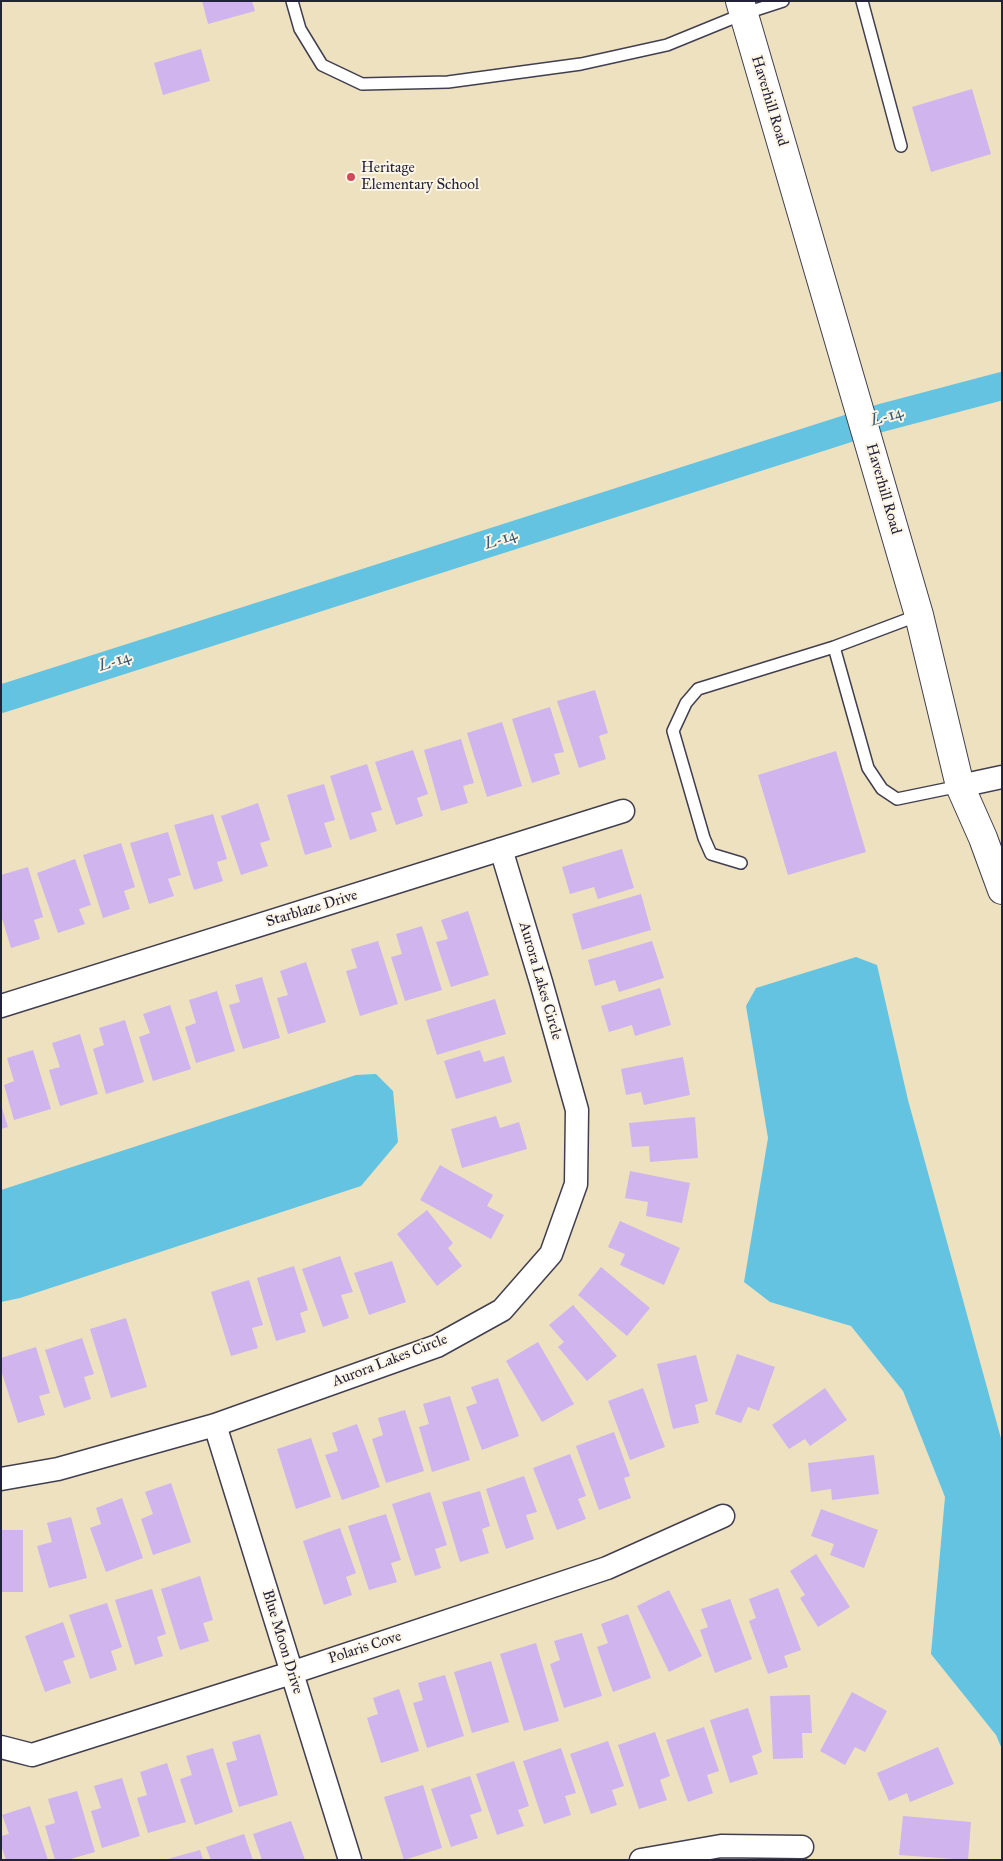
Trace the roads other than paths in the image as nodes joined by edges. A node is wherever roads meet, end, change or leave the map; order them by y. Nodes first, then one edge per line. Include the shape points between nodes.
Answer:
1 (292, 1) edge
2 (783, 1) edge
3 (862, 1) edge
4 (741, 7) edge
5 (900, 146) dead end
6 (919, 615) junction
7 (834, 647) junction
8 (1002, 777) edge
9 (960, 786) junction
10 (623, 811) dead end
11 (501, 850) junction
12 (741, 863) dead end
13 (1000, 878) edge
14 (1, 1006) edge
15 (215, 1425) junction
16 (1, 1479) edge
17 (723, 1516) dead end
18 (291, 1672) junction
19 (1, 1747) edge
20 (802, 1847) dead end
21 (350, 1860) edge
22 (641, 1860) edge

1 - 4 lane via 300,29 322,65 362,84 448,82 581,64 667,45
2 - 4 lane
3 - 5 lane
4 - 6 street, Haverhill Road
6 - 7 lane
6 - 9 street, Haverhill Road
7 - 9 lane via 868,768 882,788 897,799
7 - 12 lane via 698,689 686,703 673,731 711,854
8 - 9 street
9 - 13 street, Haverhill Road
10 - 11 street, Starblaze Drive
11 - 14 street, Starblaze Drive
11 - 15 street, Aurora Lakes Circle via 542,982 576,1110 576,1184 551,1254 502,1310 437,1346
15 - 16 street, Aurora Lakes Circle via 58,1469
15 - 18 street, Blue Moon Drive
17 - 18 street, Polaris Cove via 608,1568
18 - 19 street, Polaris Cove via 32,1755
18 - 21 street, Blue Moon Drive
20 - 22 street via 721,1846

